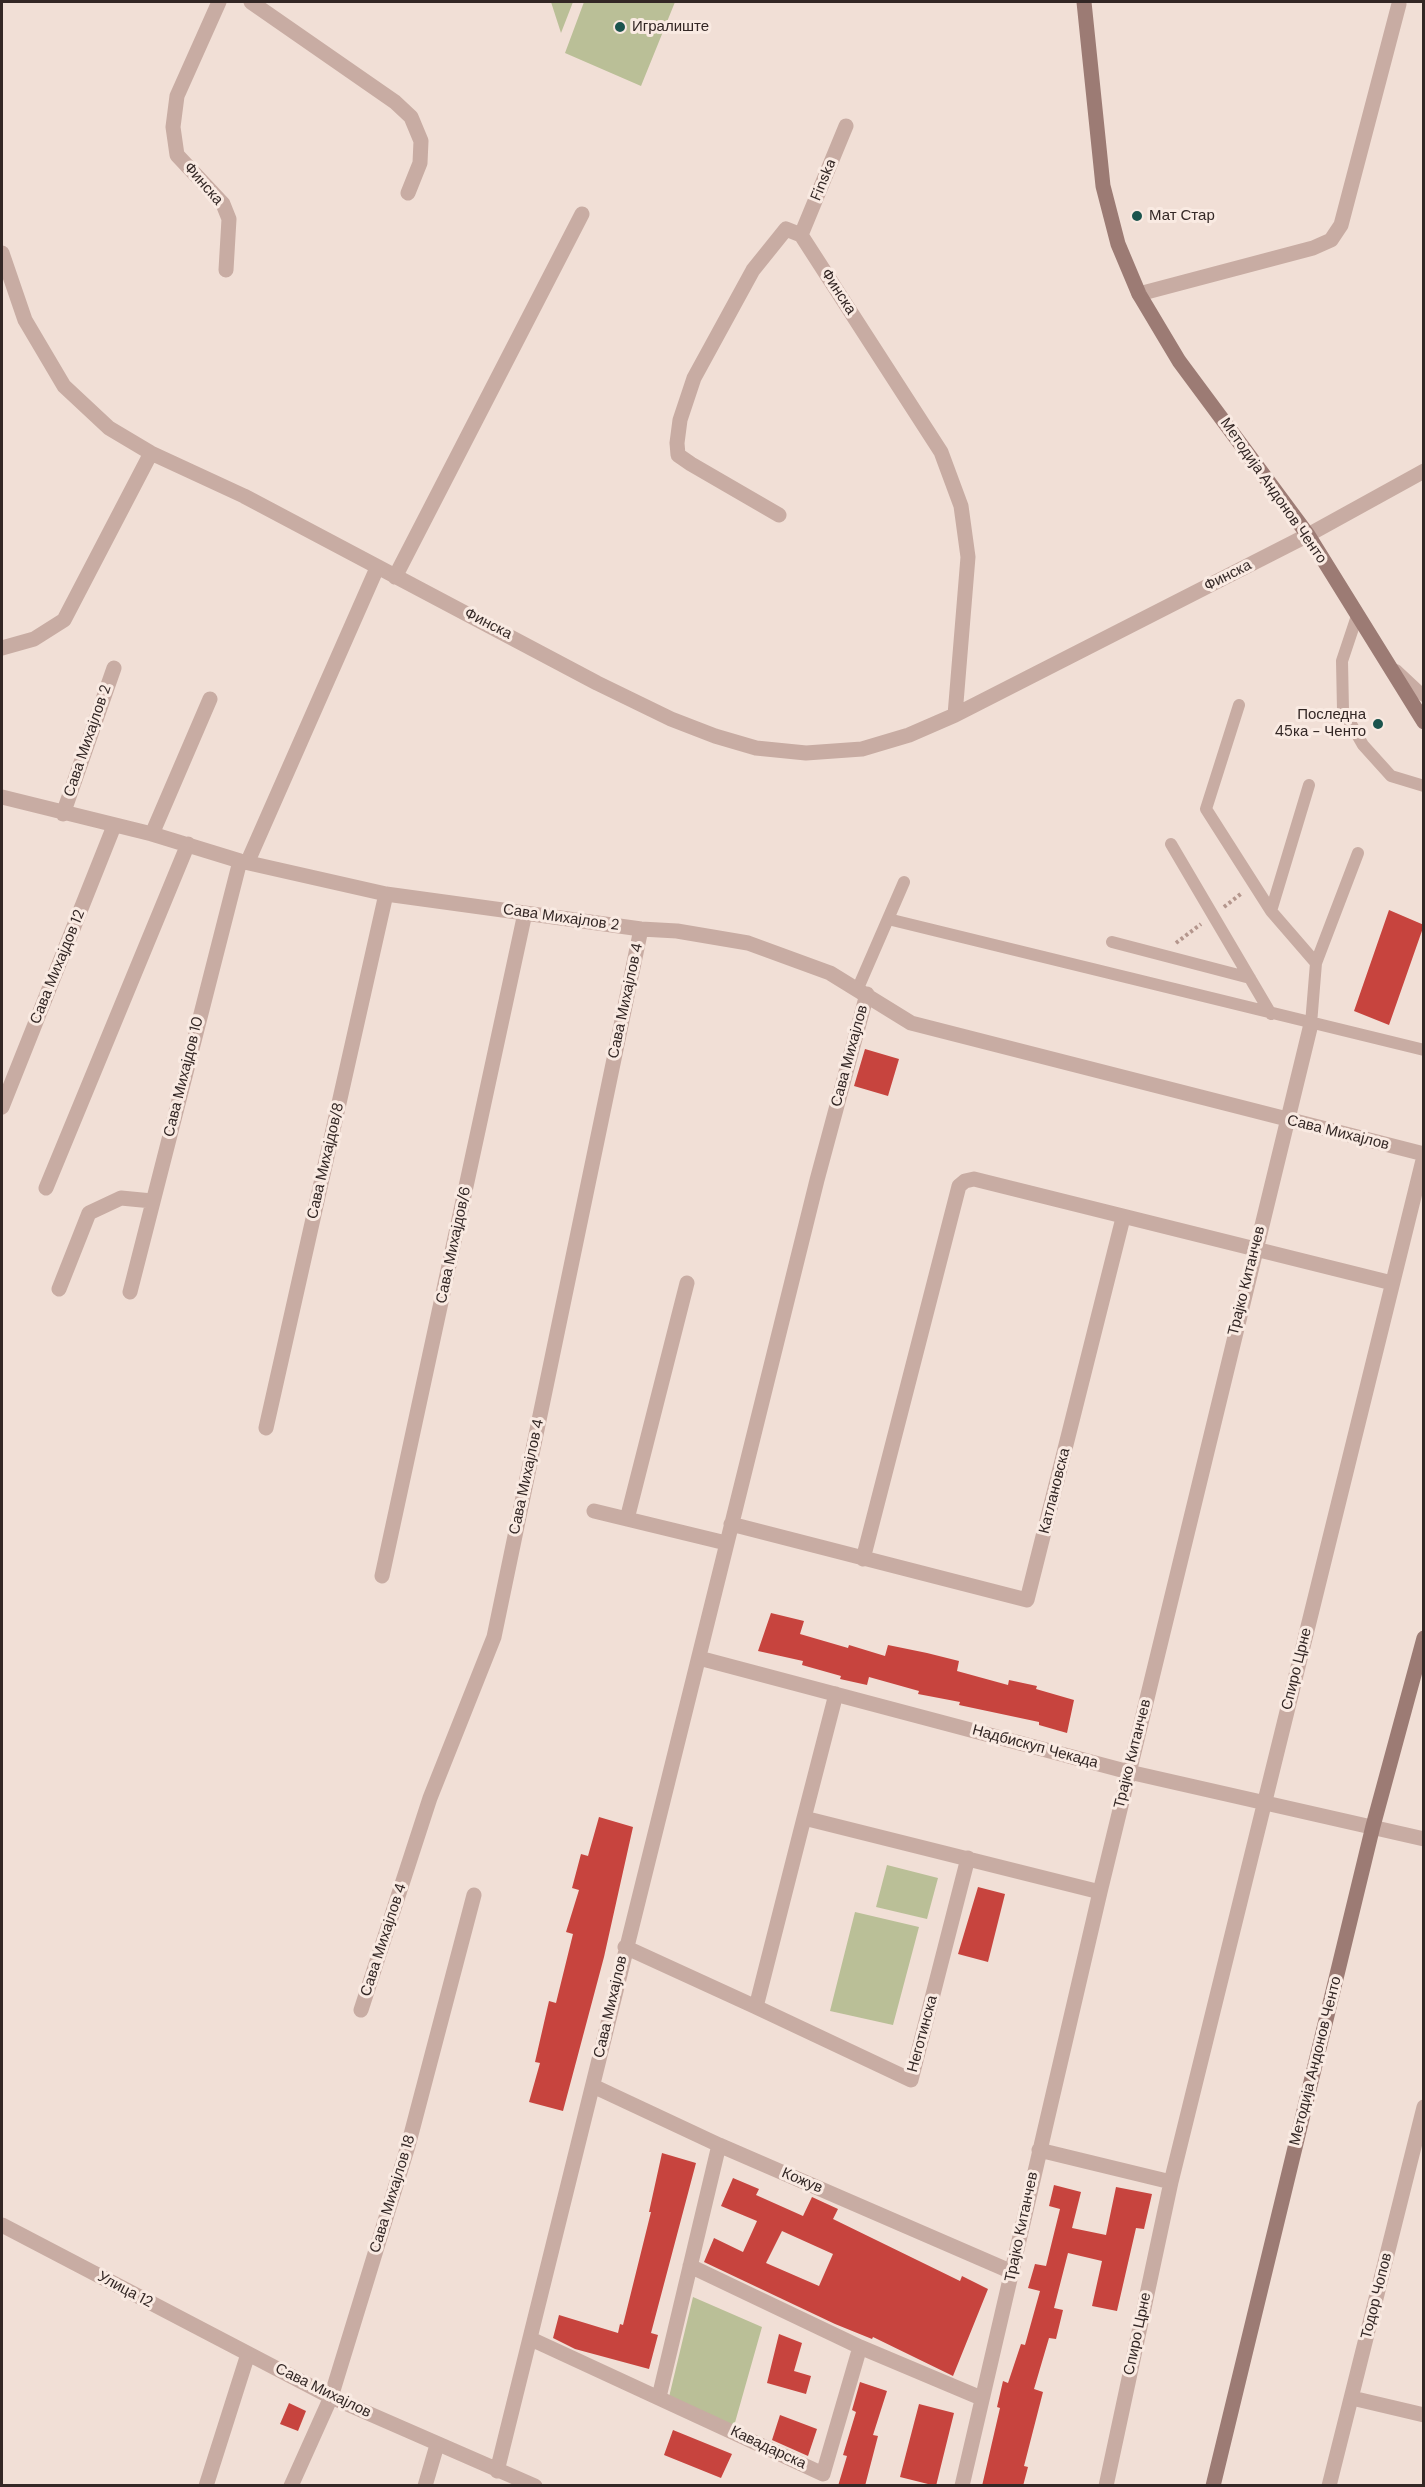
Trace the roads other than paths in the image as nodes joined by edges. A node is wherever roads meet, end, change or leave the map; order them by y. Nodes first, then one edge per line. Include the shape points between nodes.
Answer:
1 (219, 2) edge
2 (252, 2) edge
3 (1084, 2) edge
4 (1399, 4) dead end
5 (846, 126) dead end
6 (408, 193) dead end
7 (582, 214) dead end
8 (801, 235) junction
9 (2, 253) edge
10 (226, 270) dead end
11 (1139, 294) junction
12 (151, 453) junction
13 (1424, 471) edge
14 (779, 515) dead end
15 (1308, 535) junction
16 (377, 568) junction
17 (394, 577) junction
18 (1357, 616) junction
19 (2, 648) edge
20 (1388, 662) junction
21 (114, 668) dead end
22 (1424, 696) edge
23 (210, 699) dead end
24 (1239, 705) dead end
25 (955, 716) junction
26 (1424, 722) edge
27 (1309, 785) dead end
28 (1424, 786) edge
29 (2, 797) edge
30 (63, 814) junction
31 (114, 826) junction
32 (152, 834) junction
33 (188, 844) junction
34 (1171, 844) dead end
35 (1358, 853) dead end
36 (244, 861) junction
37 (904, 882) dead end
38 (386, 894) junction
39 (1271, 911) junction
40 (525, 913) junction
41 (888, 919) junction
42 (641, 929) junction
43 (1112, 942) dead end
44 (1316, 963) junction
45 (1250, 978) junction
46 (862, 991) junction
47 (1271, 1014) junction
48 (1311, 1024) junction
49 (1424, 1050) edge
50 (2, 1107) edge
51 (1288, 1121) junction
52 (1424, 1155) edge
53 (45, 1188) dead end
54 (152, 1201) junction
55 (1123, 1218) junction
56 (1255, 1248) junction
57 (687, 1283) dead end
58 (1392, 1283) junction
59 (59, 1289) dead end
60 (130, 1292) dead end
61 (266, 1428) dead end
62 (594, 1510) dead end
63 (627, 1519) junction
64 (731, 1524) junction
65 (726, 1543) junction
66 (863, 1559) junction
67 (382, 1576) dead end
68 (1424, 1638) edge
69 (699, 1658) junction
70 (836, 1694) junction
71 (1129, 1772) junction
72 (1264, 1802) junction
73 (804, 1818) junction
74 (1373, 1826) junction
75 (1424, 1839) edge
76 (968, 1858) junction
77 (1100, 1892) junction
78 (474, 1895) dead end
79 (625, 1947) junction
80 (756, 2007) junction
81 (361, 2010) dead end
82 (593, 2086) junction
83 (1424, 2107) edge
84 (719, 2145) junction
85 (1039, 2150) junction
86 (1171, 2182) junction
87 (2, 2225) edge
88 (690, 2266) junction
89 (1012, 2272) junction
90 (531, 2339) junction
91 (860, 2347) junction
92 (248, 2354) junction
93 (331, 2397) junction
94 (659, 2397) junction
95 (981, 2398) junction
96 (1352, 2398) junction
97 (1424, 2415) edge
98 (437, 2445) junction
99 (497, 2470) junction
100 (526, 2484) edge
101 (206, 2486) edge
102 (291, 2486) edge
103 (425, 2486) edge
104 (962, 2486) edge
105 (1106, 2486) edge
106 (1213, 2486) edge
107 (1329, 2486) edge

1 - 10 street, Финска via 177,96 173,127 177,155 223,204 229,219
2 - 6 street via 396,102 411,117 421,141 420,163
3 - 11 main road, Методија Андонов Ченто via 1097,155 1118,244
4 - 11 street via 1341,225 1331,240
5 - 8 street, Finska
7 - 17 street
8 - 14 street via 786,229 781,232 753,270 694,378 677,442 678,455
8 - 25 street, Финска via 941,452 961,506 968,557
9 - 12 street, Финска via 25,320 64,386 109,428
11 - 15 main road, Методија Андонов Ченто via 1179,361
12 - 16 street, Финска via 243,496
12 - 19 street via 64,620 34,639
13 - 15 street, Финска
15 - 18 main road, Методија Андонов Ченто
15 - 25 street, Финска
16 - 17 street, Финска
16 - 36 street
17 - 25 street, Финска via 671,719 756,748 806,753 862,749
18 - 20 main road, Методија Андонов Ченто
18 - 28 lane via 1342,661 1343,710 1363,745 1391,776
20 - 22 lane
20 - 26 main road, Методија Андонов Ченто
21 - 30 street, Сава Михајлов 2
23 - 32 street
24 - 39 lane via 1206,809
27 - 39 lane
29 - 30 street, Сава Михајлов 2
30 - 31 street, Сава Михајлов 2
31 - 32 street, Сава Михајлов 2
31 - 50 street, Сава Михајдов 12
32 - 33 street, Сава Михајлов 2
33 - 36 street, Сава Михајлов 2
33 - 53 street
34 - 45 lane
35 - 44 lane
36 - 38 street, Сава Михајлов 2
36 - 54 street, Сава Михајдов 10
37 - 41 lane
38 - 40 street, Сава Михајлов 2
38 - 61 street, Сава Михајдов/8
39 - 44 lane
40 - 42 street, Сава Михајлов 2
40 - 67 street, Сава Михајдов/6
41 - 46 lane
41 - 47 lane
42 - 46 street, Сава Михајлов 2 via 748,943 804,962
42 - 81 street, Сава Михајлов 4 via 494,1637 430,1798
43 - 45 lane
44 - 48 lane
45 - 47 lane
46 - 51 street, Сава Михајлов via 912,1023
46 - 64 street, Сава Михајлов
47 - 48 lane
48 - 49 lane
48 - 51 street, Трајко Китанчев
51 - 52 street, Сава Михајлов
51 - 56 street, Трајко Китанчев
52 - 58 street, Спиро Црне
54 - 59 street via 121,1198 90,1213
54 - 60 street, Сава Михајдов 10
55 - 56 street
55 - 66 street via 974,1179 959,1186
55 - 66 street, Катлановска via 1027,1600
56 - 58 street
56 - 71 street, Трајко Китанчев
57 - 63 street
58 - 72 street, Спиро Црне
62 - 63 street
63 - 65 street
64 - 65 street, Сава Михајлов
64 - 66 street, Катлановска
65 - 69 street, Сава Михајлов
68 - 74 main road, Методија Андонов Ченто
69 - 70 street, Надбискуп Чекада
69 - 79 street, Сава Михајлов
70 - 71 street, Надбискуп Чекада
70 - 73 street
71 - 72 street, Надбискуп Чекада
71 - 77 street, Трајко Китанчев
72 - 74 street, Надбискуп Чекада
72 - 86 street, Спиро Црне
73 - 76 street
73 - 80 street
74 - 75 street, Надбискуп Чекада
74 - 106 main road, Методија Андонов Ченто
76 - 77 street
76 - 80 street, Неготинска via 911,2079
77 - 85 street, Трајко Китанчев
78 - 93 street, Сава Михајлов 18 via 408,2146
79 - 80 street, Неготинска
79 - 82 street, Сава Михајлов
82 - 84 street, Кожув
82 - 90 street, Сава Михајлов
83 - 96 street, Тодор Чопов
84 - 88 street
84 - 89 street, Кожув
85 - 86 street
85 - 89 street, Трајко Китанчев
86 - 105 street, Спиро Црне
87 - 92 street, Улица 12
88 - 91 street
88 - 94 street
89 - 95 street, Трајко Китанчев
90 - 94 street, Кавадарска
90 - 99 street, Сава Михајлов
91 - 94 street, Кавадарска via 824,2474
91 - 95 street
92 - 93 street, Сава Михајлов
92 - 101 street
93 - 98 street, Сава Михајлов
93 - 102 street, Сава Михајлов 18
95 - 104 street, Трајко Китанчев
96 - 97 street
96 - 107 street, Тодор Чопов
98 - 99 street, Сава Михајлов
98 - 103 street
99 - 100 street, Сава Михајлов

